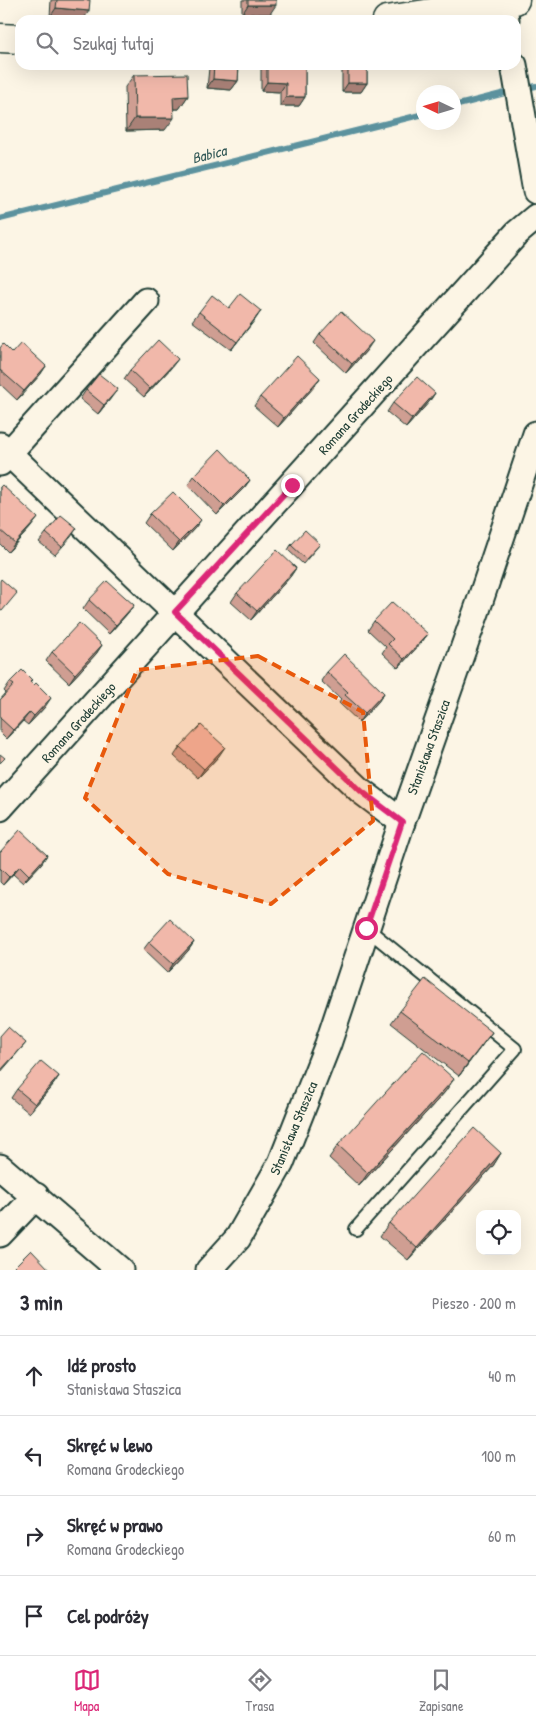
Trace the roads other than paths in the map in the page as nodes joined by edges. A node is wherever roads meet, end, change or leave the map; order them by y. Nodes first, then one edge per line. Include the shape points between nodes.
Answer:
1 (507, 6) edge
2 (430, 15) edge
3 (0, 38) edge
4 (15, 39) edge
5 (515, 70) edge
6 (536, 191) edge
7 (536, 217) edge
8 (146, 300) dead end
9 (536, 434) edge
10 (3, 454) edge
11 (175, 612) junction
12 (0, 808) edge
13 (402, 822) junction
14 (366, 928) junction
15 (0, 1167) edge
16 (36, 1196) junction
17 (356, 1229) dead end
18 (0, 1234) edge
19 (120, 1270) edge
20 (210, 1270) edge

1 - 2 street
3 - 4 street
5 - 6 street
7 - 11 street, Romana Grodeckiego via 517,233
8 - 10 street
9 - 13 street, Stanisława Staszica
10 - 11 street
11 - 12 street, Romana Grodeckiego
11 - 13 street via 361,791
13 - 14 street, Stanisława Staszica
14 - 17 lane via 515,1049
14 - 20 street, Stanisława Staszica via 328,1044 280,1163 238,1238
15 - 16 street
16 - 18 street
16 - 19 street

